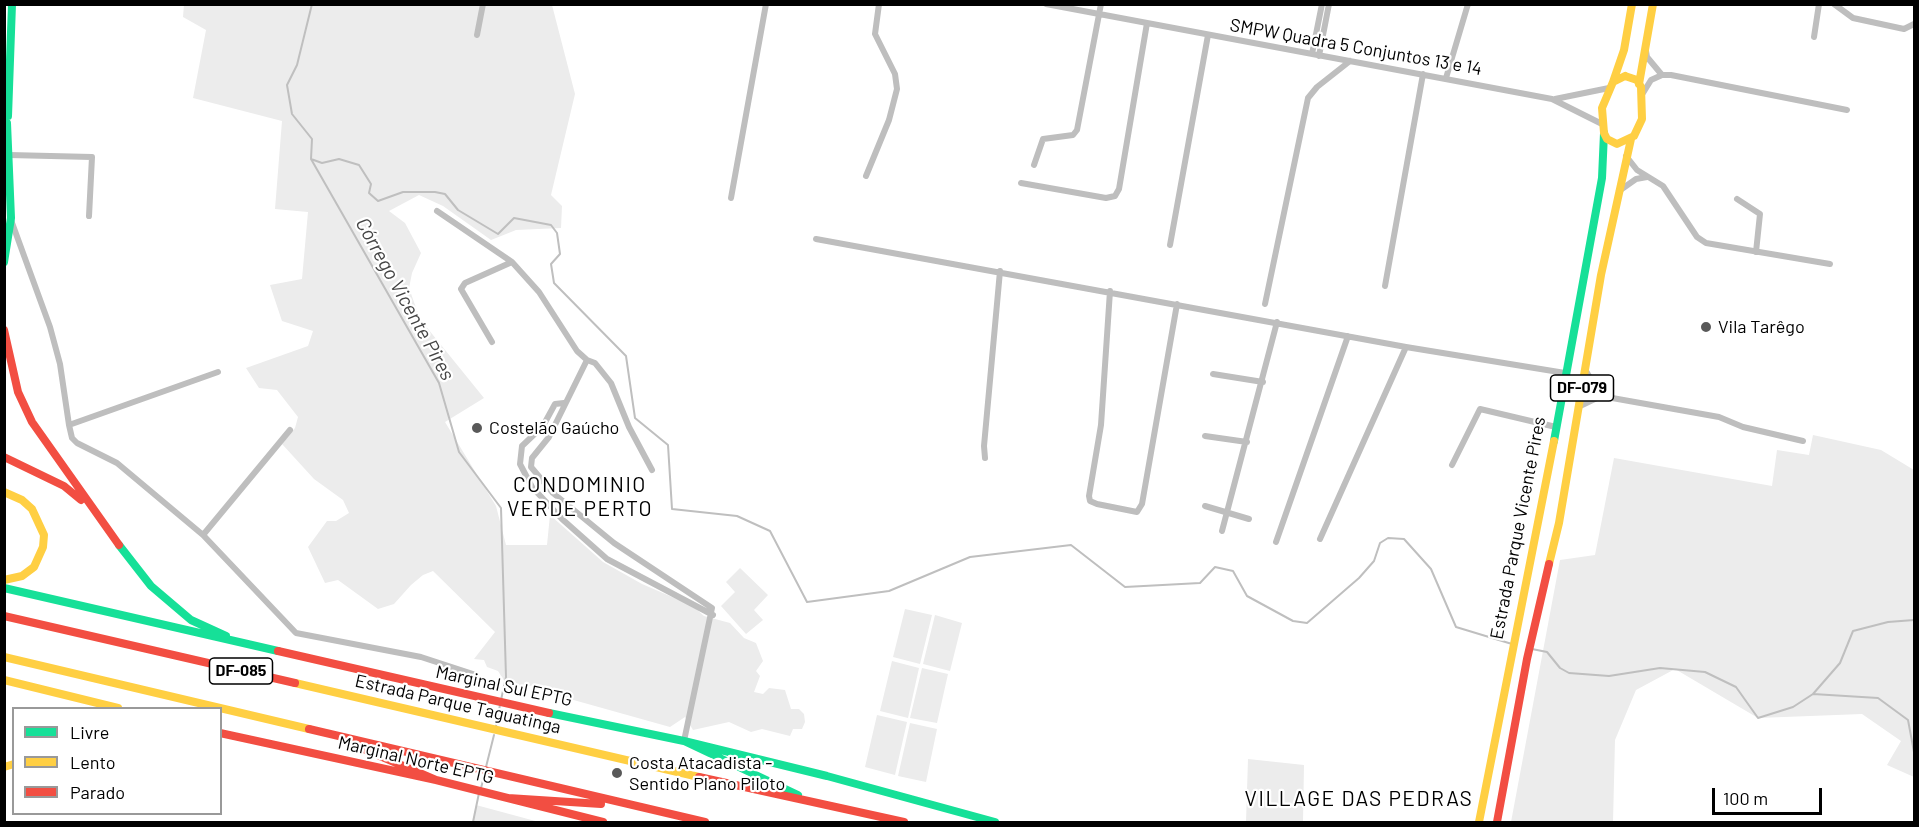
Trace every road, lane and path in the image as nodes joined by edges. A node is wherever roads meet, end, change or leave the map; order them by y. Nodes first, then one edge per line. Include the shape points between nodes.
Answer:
1 (12, 4) edge
2 (483, 4) edge
3 (766, 4) edge
4 (879, 4) edge
5 (1046, 4) edge
6 (1101, 4) edge
7 (1322, 4) edge
8 (1329, 4) edge
9 (1468, 4) edge
10 (1632, 4) edge
11 (1653, 4) edge
12 (1819, 4) edge
13 (1834, 4) edge
14 (1100, 14) junction
15 (1147, 23) junction
16 (1914, 24) edge
17 (477, 35) dead end
18 (1208, 35) junction
19 (1814, 37) dead end
20 (1645, 46) junction
21 (1316, 55) junction
22 (1350, 62) junction
23 (1423, 75) junction
24 (1662, 75) junction
25 (1446, 78) junction
26 (1639, 84) junction
27 (1611, 85) junction
28 (6, 91) edge
29 (1642, 94) junction
30 (1554, 99) junction
31 (1846, 110) dead end
32 (6, 119) edge
33 (1602, 124) junction
34 (1604, 134) junction
35 (1631, 139) junction
36 (9, 155) junction
37 (1626, 156) junction
38 (1034, 165) dead end
39 (866, 176) dead end
40 (1647, 177) junction
41 (1021, 183) dead end
42 (1619, 191) junction
43 (731, 198) dead end
44 (1737, 199) dead end
45 (437, 211) dead end
46 (89, 216) dead end
47 (11, 218) junction
48 (816, 239) dead end
49 (6, 244) edge
50 (1170, 246) dead end
51 (1756, 252) junction
52 (4, 262) edge
53 (512, 262) junction
54 (1830, 264) dead end
55 (1000, 271) junction
56 (1385, 286) dead end
57 (1110, 291) junction
58 (1177, 304) junction
59 (1265, 304) dead end
60 (1276, 322) junction
61 (4, 330) edge
62 (1348, 336) junction
63 (492, 342) dead end
64 (1406, 347) junction
65 (587, 360) junction
66 (1585, 367) junction
67 (218, 372) dead end
68 (1565, 373) junction
69 (1214, 374) dead end
70 (1263, 382) junction
71 (1601, 396) junction
72 (564, 403) junction
73 (1578, 408) junction
74 (69, 424) junction
75 (1556, 427) junction
76 (290, 430) dead end
77 (1204, 436) dead end
78 (1803, 441) dead end
79 (1247, 442) junction
80 (4, 457) edge
81 (985, 458) dead end
82 (1452, 465) dead end
83 (652, 470) dead end
84 (4, 492) edge
85 (1543, 493) junction
86 (1562, 500) junction
87 (1205, 506) dead end
88 (92, 510) junction
89 (1227, 513) junction
90 (1249, 519) dead end
91 (1222, 531) dead end
92 (203, 535) junction
93 (1320, 538) dead end
94 (1276, 542) dead end
95 (4, 580) edge
96 (4, 588) edge
97 (713, 615) junction
98 (4, 616) edge
99 (242, 644) junction
100 (4, 657) edge
101 (473, 674) dead end
102 (4, 680) edge
103 (114, 707) edge
104 (219, 707) edge
105 (222, 708) edge
106 (322, 731) junction
107 (222, 733) edge
108 (684, 741) junction
109 (436, 780) junction
110 (508, 798) junction
111 (823, 806) junction
112 (650, 809) junction
113 (603, 822) edge
114 (705, 822) edge
115 (904, 822) edge
116 (995, 822) edge
117 (1479, 822) edge
118 (1497, 822) edge

1 - 28 main road
2 - 17 street
3 - 43 street
4 - 39 street via 875,34 895,74 897,89
5 - 14 street, SMPW Quadra 5 Conjuntos 13 e 14
6 - 14 street
7 - 21 street
8 - 21 street
9 - 25 street
10 - 27 main road, DF-079 via 1624,50
11 - 20 main road, DF-079
12 - 19 street
13 - 16 street via 1853,18 1904,29
14 - 15 street, SMPW Quadra 5 Conjuntos 13 e 14
14 - 38 street via 1077,130 1073,135 1043,139
15 - 18 street, SMPW Quadra 5 Conjuntos 13 e 14
15 - 41 street via 1115,196 1106,198
18 - 21 street, SMPW Quadra 5 Conjuntos 13 e 14
18 - 50 street
20 - 24 street via 1647,57
20 - 26 main road, DF-079
21 - 22 street, SMPW Quadra 5 Conjuntos 13 e 14
22 - 23 street, SMPW Quadra 5 Conjuntos 13 e 14
22 - 59 street via 1308,98
23 - 25 street, SMPW Quadra 5 Conjuntos 13 e 14
23 - 56 street
24 - 29 street via 1647,84
24 - 31 street
25 - 30 street, SMPW Quadra 5 Conjuntos 13 e 14
26 - 27 main road via 1625,76
26 - 29 main road, DF-079
27 - 30 street, SMPW Quadra 5 Conjuntos 13 e 14
27 - 33 main road, DF-079 via 1602,108
28 - 32 main road
29 - 35 main road, DF-079 via 1642,119
30 - 33 street, SMPW Quadra 5 Conjuntos 13 e 14
32 - 36 main road
33 - 34 main road, DF-079
34 - 35 main road via 1617,144
34 - 68 main road, Estrada Parque Vicente Pires / DF-079 via 1602,178
35 - 37 main road, Estrada Parque Vicente Pires / DF-079
36 - 46 street via 92,157
36 - 47 main road
37 - 40 street
37 - 42 main road, Estrada Parque Vicente Pires / DF-079
40 - 42 street via 1636,179
40 - 51 street via 1663,186 1702,241
42 - 66 main road, Estrada Parque Vicente Pires / DF-079
44 - 51 street via 1760,214
45 - 53 street
47 - 49 main road
47 - 74 street via 50,327
48 - 55 street
49 - 52 main road
51 - 54 street
53 - 63 street via 465,283 461,289
53 - 65 street via 539,292
55 - 57 street
55 - 81 street
57 - 58 street
57 - 58 street via 1101,425 1089,496 1096,504 1137,512 1142,504
58 - 60 street
60 - 62 street
60 - 70 street
61 - 88 main road via 18,392 32,422
62 - 64 street
62 - 94 street
64 - 68 street
64 - 93 street
65 - 72 street
65 - 83 street via 595,363 611,383
66 - 71 street
66 - 73 main road, Estrada Parque Vicente Pires / DF-079
67 - 74 street
68 - 75 main road, Estrada Parque Vicente Pires / DF-079
69 - 70 street
70 - 79 street
71 - 73 street
71 - 78 street via 1719,417 1743,427
72 - 97 street via 549,436 531,458 532,472 614,543 708,604
72 - 97 street via 555,404 543,426 522,446 520,464 532,487 607,559
73 - 86 main road, Estrada Parque Vicente Pires / DF-079
74 - 92 street via 77,443 117,463
75 - 82 street via 1480,410
75 - 85 main road, Estrada Parque Vicente Pires / DF-079
76 - 92 street
77 - 79 street
79 - 89 street
80 - 88 main road via 64,486
84 - 95 main road via 32,509 44,535 39,557 30,572
85 - 86 main road via 1546,500
85 - 117 main road, Estrada Parque Vicente Pires / DF-079
86 - 118 main road, Estrada Parque Vicente Pires / DF-079
87 - 89 street
88 - 99 main road via 151,586 191,620
89 - 90 street
89 - 91 street
92 - 101 street via 296,633 421,657
96 - 99 main road, Marginal Sul EPTG
97 - 108 street
98 - 111 main road, Estrada Parque Taguatinga / DF-085
99 - 108 main road, Marginal Sul EPTG
100 - 104 main road, DF-085
102 - 103 main road
105 - 106 main road, DF-085
106 - 109 main road
106 - 112 main road, DF-085
107 - 109 main road, Marginal Norte EPTG
108 - 111 main road
108 - 116 main road, Marginal Sul EPTG
109 - 110 main road, Marginal Norte EPTG
110 - 112 main road
110 - 113 main road, Marginal Norte EPTG
111 - 115 main road, Estrada Parque Taguatinga / DF-085
112 - 114 main road, DF-085

